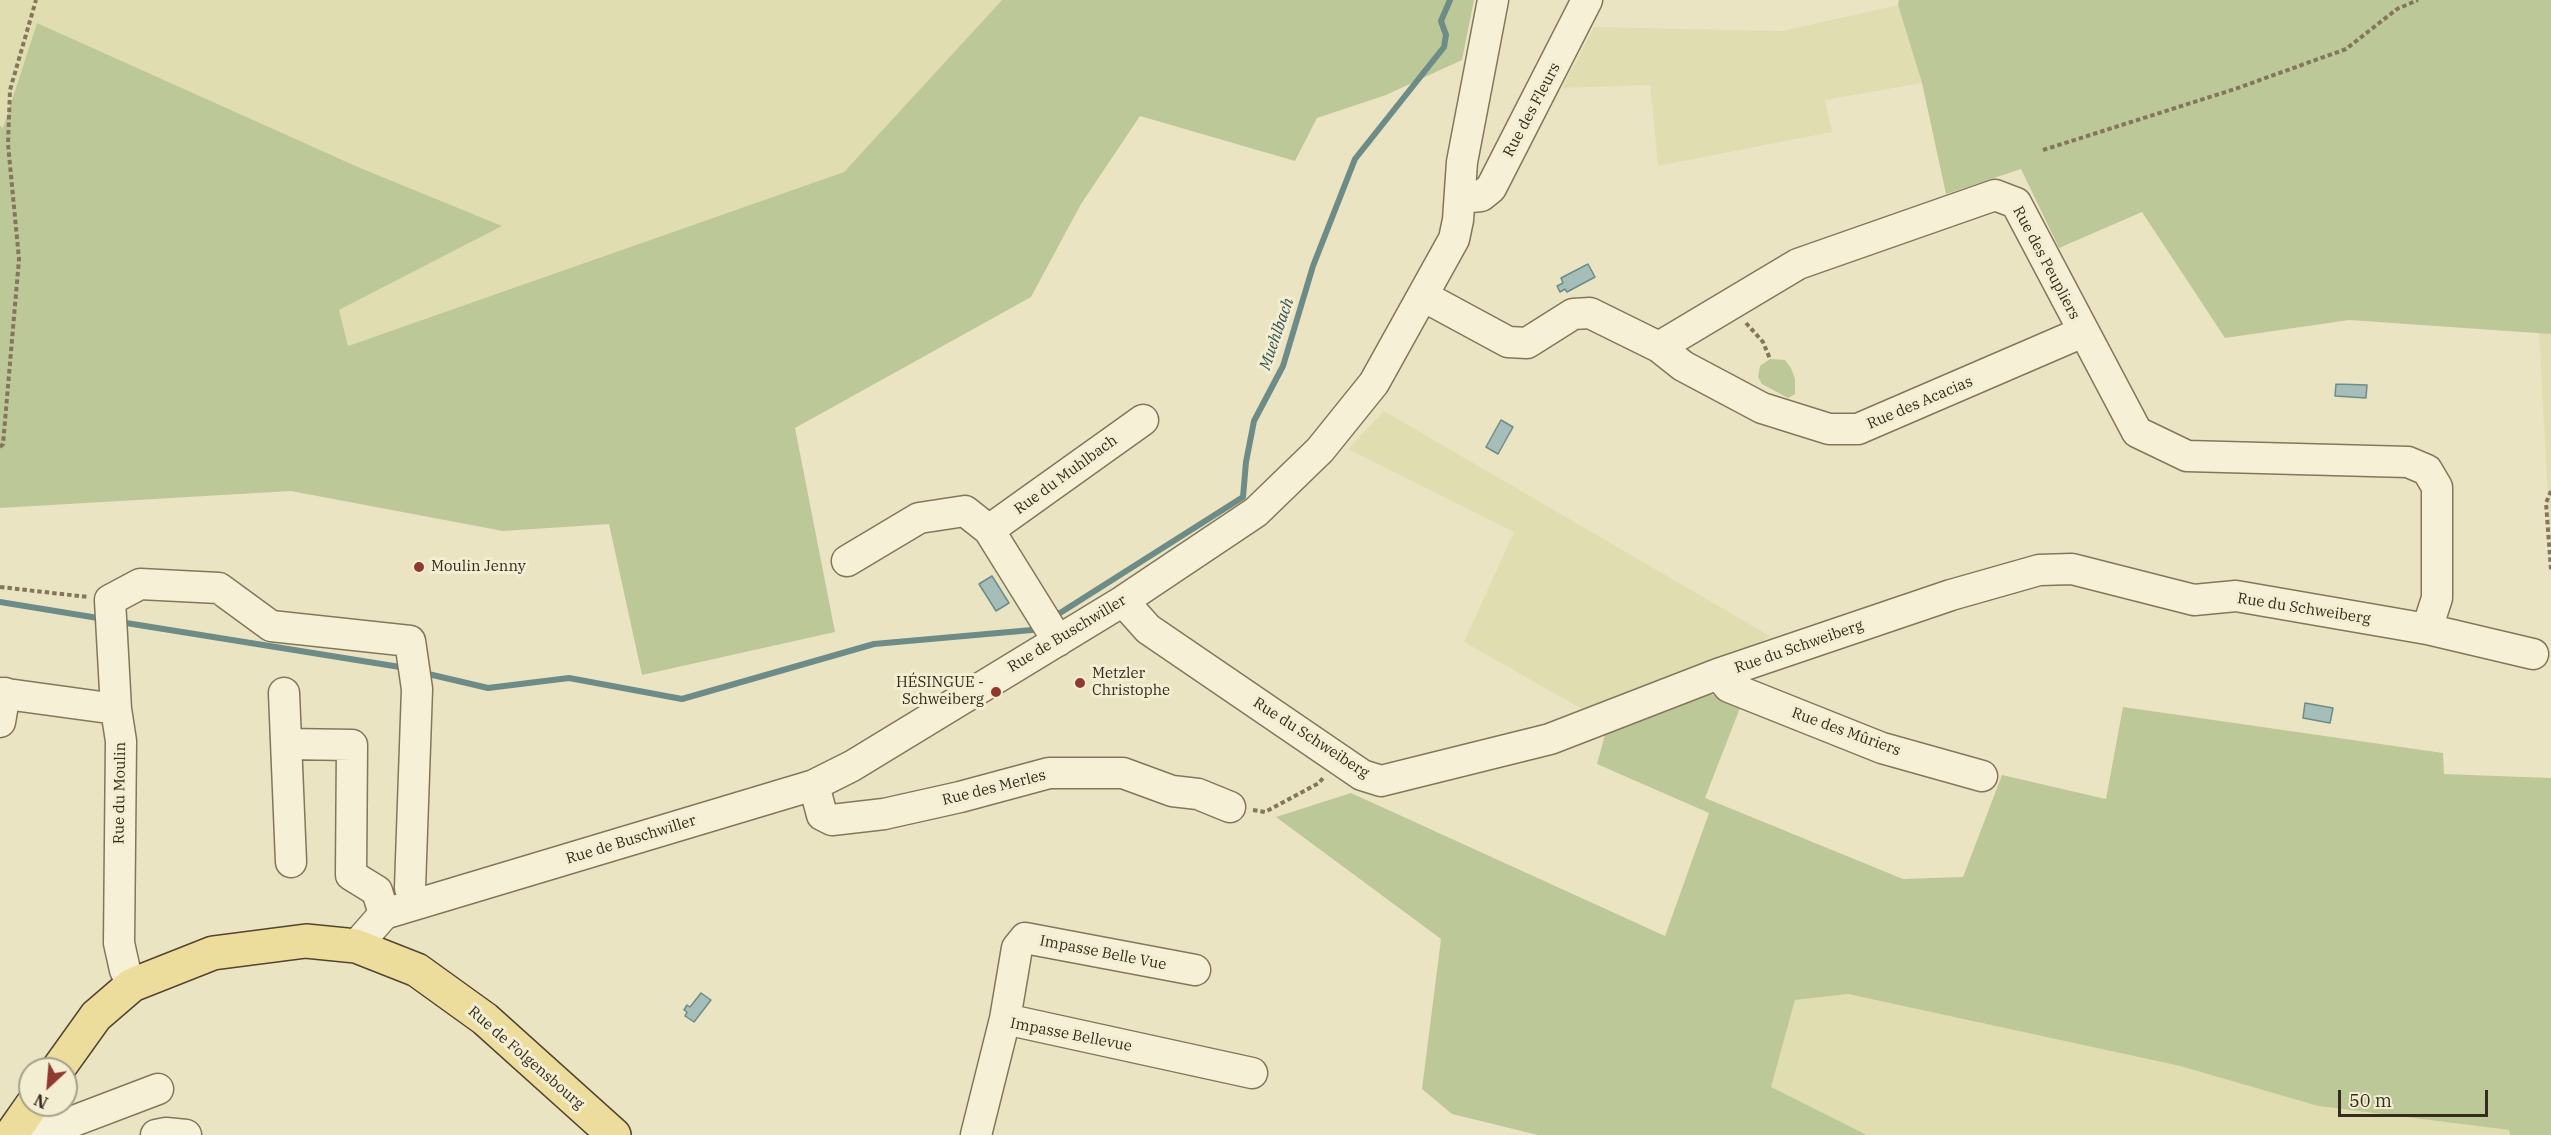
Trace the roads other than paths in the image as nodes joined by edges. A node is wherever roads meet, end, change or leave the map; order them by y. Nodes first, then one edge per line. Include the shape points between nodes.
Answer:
1 (1493, 0) edge
2 (1587, 0) edge
3 (1460, 198) junction
4 (1424, 296) junction
5 (2083, 332) junction
6 (1659, 347) junction
7 (1143, 420) dead end
8 (989, 530) junction
9 (847, 561) dead end
10 (1123, 601) junction
11 (2427, 629) junction
12 (1058, 641) junction
13 (2533, 654) dead end
14 (1718, 674) junction
15 (284, 693) dead end
16 (2, 703) edge
17 (116, 709) junction
18 (286, 744) junction
19 (1982, 777) dead end
20 (814, 785) junction
21 (1230, 807) road end
22 (291, 862) dead end
23 (416, 904) junction
24 (384, 914) junction
25 (357, 946) junction
26 (1195, 970) dead end
27 (132, 986) junction
28 (1005, 1019) junction
29 (67, 1057) edge
30 (1252, 1073) dead end
31 (158, 1089) dead end
32 (22, 1119) edge
33 (156, 1135) edge
34 (186, 1135) edge
35 (614, 1135) edge
36 (976, 1135) edge

1 - 3 street, Rue de Buschwiller via 1462,162
2 - 3 street, Rue des Fleurs via 1491,188 1481,196
3 - 4 street, Rue de Buschwiller via 1454,238
4 - 6 street via 1508,342 1527,343 1573,314 1590,313
4 - 10 street, Rue de Buschwiller via 1374,383 1320,450 1256,512
5 - 6 street, Rue des Acacias via 1858,429 1828,429 1762,408 1683,366
5 - 6 street, Rue des Peupliers via 2016,203 1995,195 1798,264
5 - 11 street, Rue des Peupliers via 2137,432 2187,456 2408,462 2427,470 2437,487 2437,598
7 - 8 street, Rue du Muhlbach
8 - 9 street via 965,511 919,518
8 - 12 street
10 - 12 street, Rue de Buschwiller
10 - 14 street, Rue du Schweiberg via 1148,629 1362,775 1381,781 1550,739
11 - 13 street, Rue du Schweiberg
11 - 14 street, Rue du Schweiberg via 2236,596 2194,600 2072,569 2039,570 1951,595
12 - 20 street, Rue de Buschwiller
14 - 19 street, Rue des Mûriers via 1729,687 1882,748
15 - 18 street
16 - 17 street
17 - 23 street, Rue du Moulin via 110,613 140,584 219,588 272,626 410,641 417,689 410,888
17 - 27 street, Rue du Moulin via 121,741 119,943
18 - 22 street
18 - 24 street via 352,745 351,875 377,891
20 - 21 street, Rue des Merles via 822,815 832,820 917,807 1049,773 1123,773
20 - 23 street, Rue de Buschwiller
23 - 24 street, Rue de Buschwiller
24 - 25 street
25 - 27 main road, Rue de Folgensbourg via 306,941 213,953
25 - 35 main road, Rue de Folgensbourg via 417,970 485,1019
26 - 28 street, Impasse Belle Vue via 1025,938 1017,948
27 - 29 main road, Rue de Folgensbourg via 96,1016
28 - 30 street, Impasse Bellevue
28 - 36 street, Impasse Bellevue
31 - 32 street via 58,1127 40,1127
33 - 34 street

